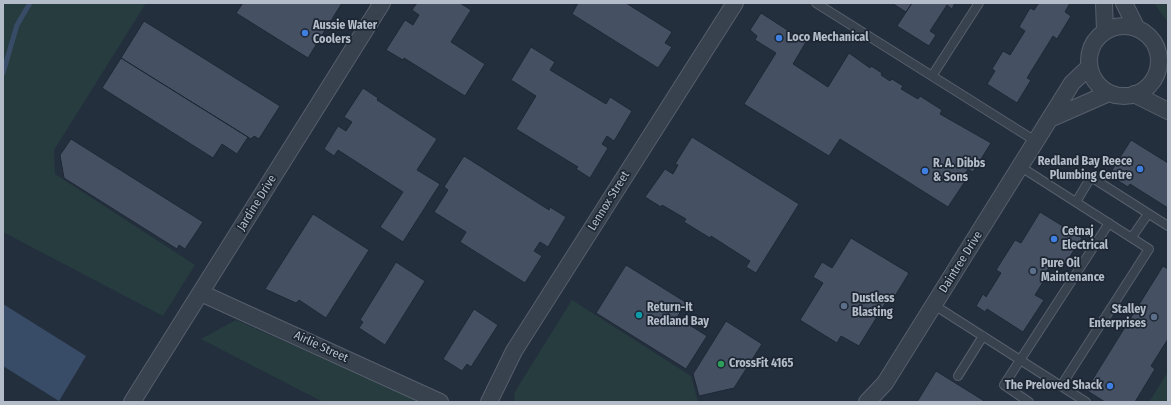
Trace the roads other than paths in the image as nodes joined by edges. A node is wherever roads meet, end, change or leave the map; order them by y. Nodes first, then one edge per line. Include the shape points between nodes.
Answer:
1 (382, 3) edge
2 (735, 3) edge
3 (816, 3) edge
4 (979, 3) edge
5 (1104, 3) edge
6 (1124, 3) edge
7 (1136, 27) junction
8 (1104, 31) junction
9 (1154, 43) junction
10 (1168, 58) edge
11 (1089, 67) junction
12 (932, 76) junction
13 (1109, 93) junction
14 (1134, 94) junction
15 (1168, 111) edge
16 (1052, 118) junction
17 (1037, 142) junction
18 (1021, 167) junction
19 (1076, 202) junction
20 (1148, 214) junction
21 (1109, 223) junction
22 (1168, 226) edge
23 (1132, 237) junction
24 (201, 293) junction
25 (934, 305) junction
26 (983, 336) junction
27 (1020, 360) junction
28 (958, 376) dead end
29 (1061, 386) junction
30 (132, 402) edge
31 (440, 402) edge
32 (489, 402) edge
33 (867, 402) edge
34 (1029, 402) edge
35 (1086, 402) edge

1 - 24 street, Jardine Drive
2 - 32 street, Lennox Street via 514,351
3 - 12 lane
4 - 12 lane
5 - 8 street
6 - 7 street
7 - 8 street via 1114,26
7 - 9 street via 1147,33
8 - 11 street via 1091,46
9 - 10 street
9 - 14 street via 1159,63 1156,74 1147,86
11 - 13 street via 1096,82
11 - 16 street, Daintree Drive via 1072,84
12 - 17 lane
13 - 14 street via 1117,96
13 - 16 street
14 - 15 street
16 - 17 street, Daintree Drive
17 - 18 street, Daintree Drive
18 - 19 lane
18 - 25 street, Daintree Drive
19 - 20 lane via 1091,178
19 - 21 lane
20 - 22 lane
20 - 23 lane
21 - 23 lane
21 - 27 lane
23 - 29 lane via 1149,249
24 - 30 street, Jardine Drive
24 - 31 street, Airlie Street
25 - 26 lane
25 - 33 street, Daintree Drive via 886,383
26 - 27 lane
26 - 28 lane
27 - 29 lane
27 - 34 lane via 1004,385
29 - 35 lane

